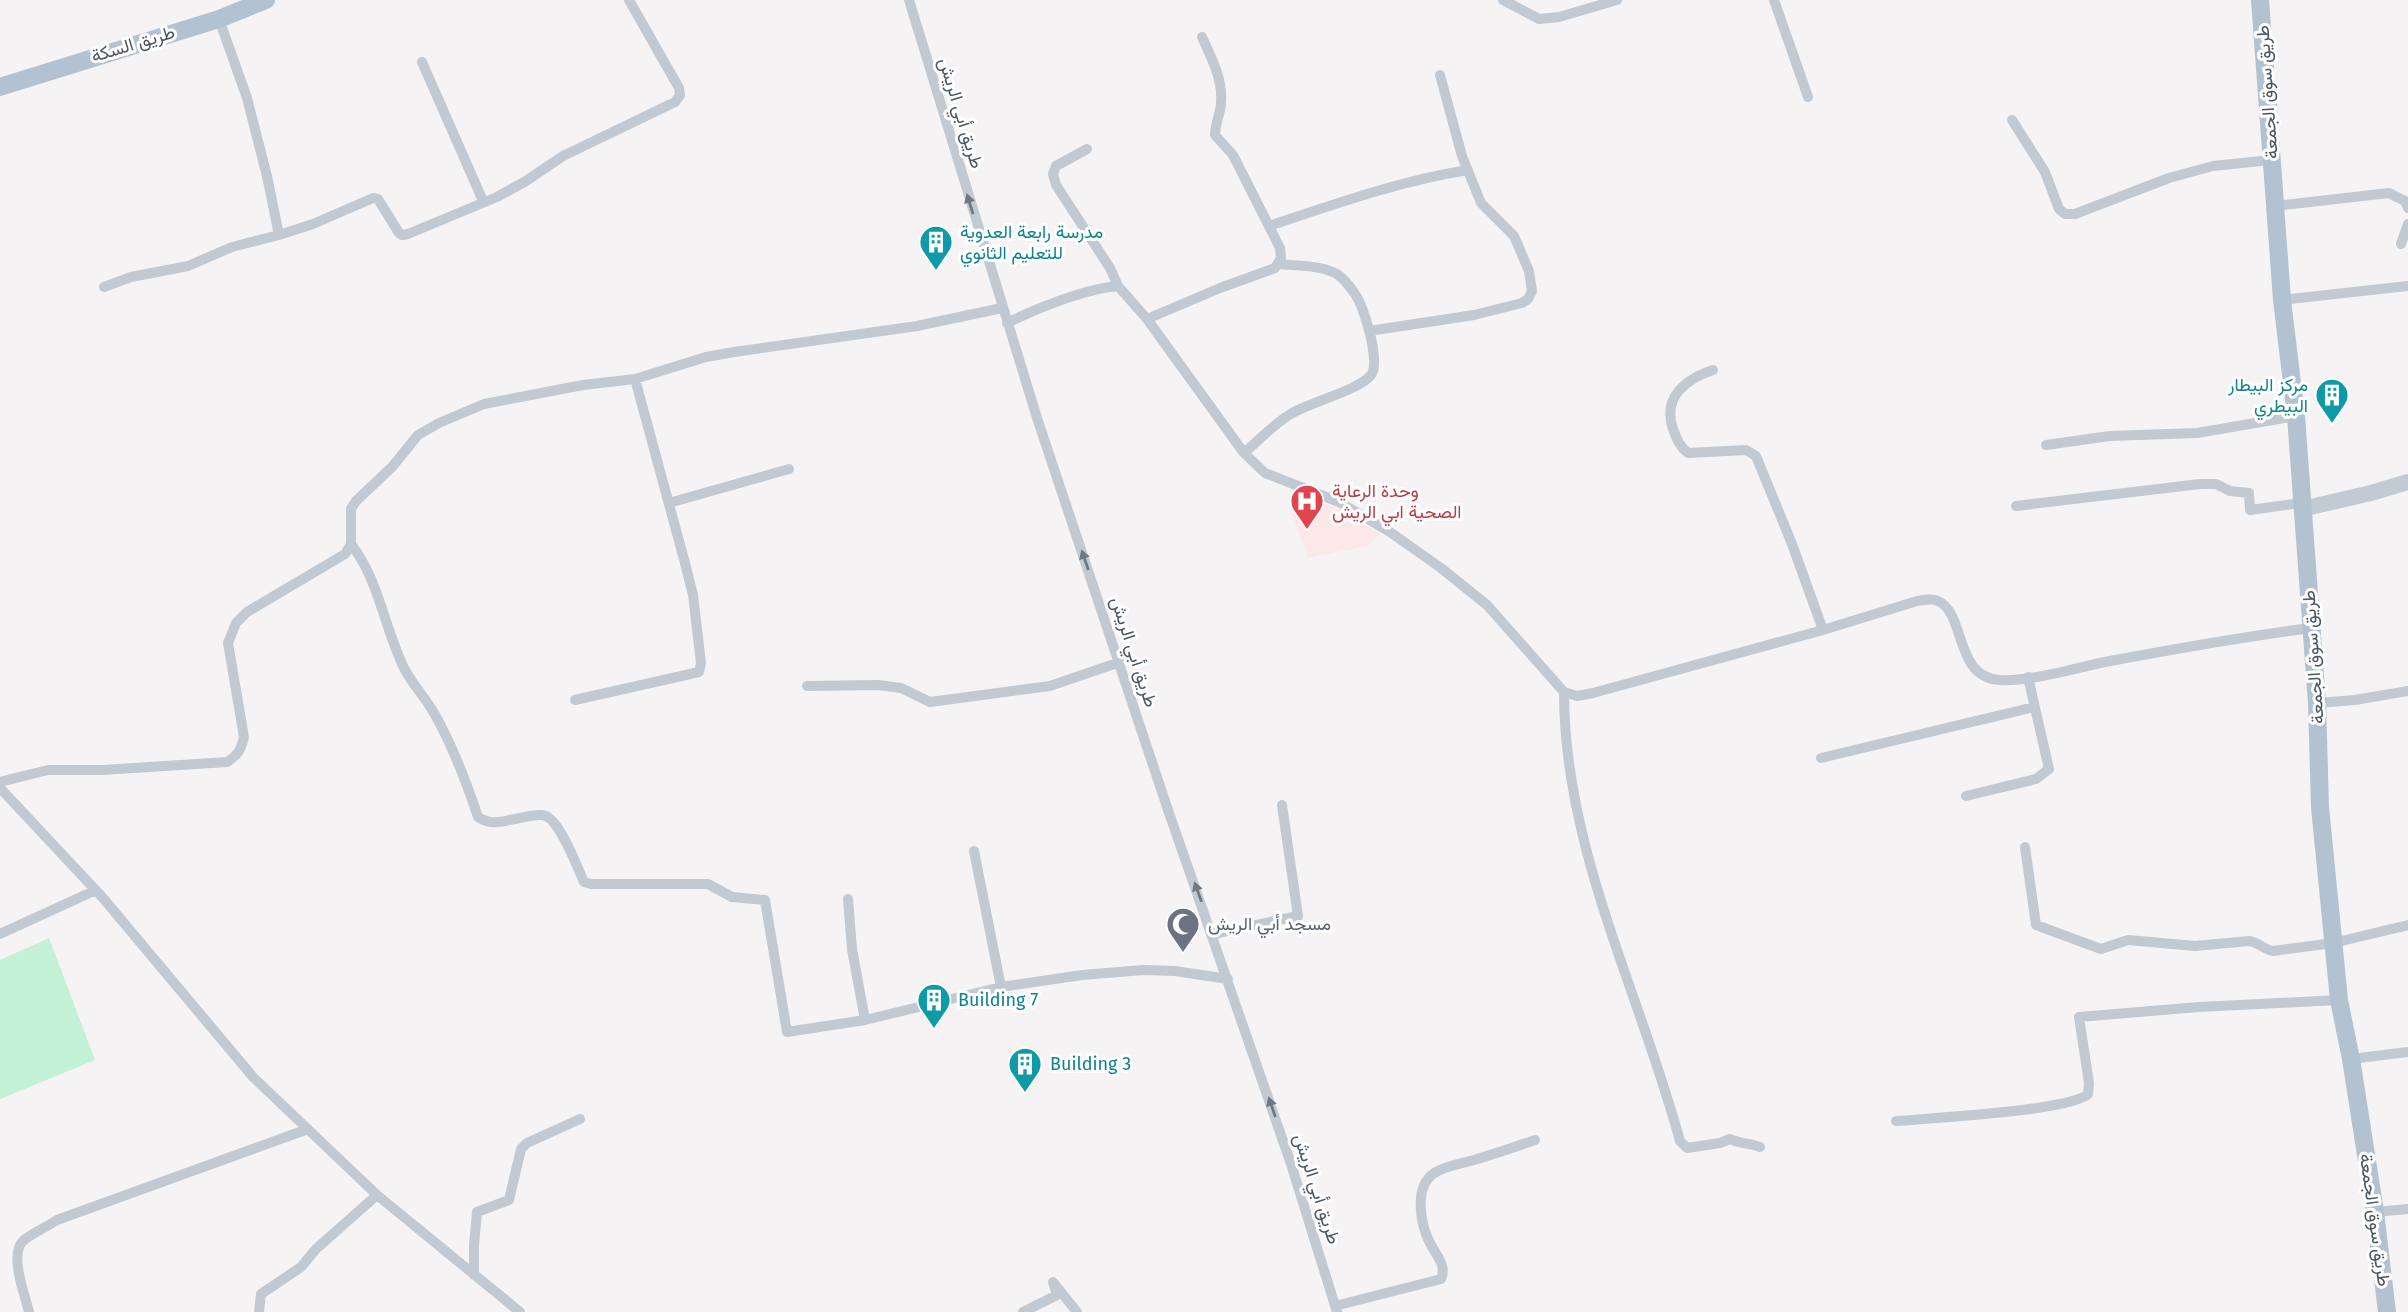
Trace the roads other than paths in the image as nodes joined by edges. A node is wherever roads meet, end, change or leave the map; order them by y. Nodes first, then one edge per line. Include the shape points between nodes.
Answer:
1 (266, 0) edge
2 (629, 0) edge
3 (909, 0) edge
4 (1503, 0) edge
5 (1617, 0) edge
6 (1773, 0) edge
7 (2260, 0) edge
8 (219, 19) junction
9 (1202, 37) dead end
10 (422, 62) dead end
11 (1440, 75) dead end
12 (0, 87) edge
13 (1808, 97) dead end
14 (2012, 120) dead end
15 (1087, 149) dead end
16 (2271, 160) junction
17 (1468, 170) junction
18 (483, 201) junction
19 (2275, 206) junction
20 (2408, 208) edge
21 (2408, 225) edge
22 (1269, 226) junction
23 (279, 235) junction
24 (2401, 244) dead end
25 (1279, 264) junction
26 (1118, 286) junction
27 (2408, 286) edge
28 (104, 287) dead end
29 (2282, 300) junction
30 (1002, 308) junction
31 (1147, 319) junction
32 (1007, 323) junction
33 (1369, 331) junction
34 (1713, 370) dead end
35 (635, 379) junction
36 (2296, 416) junction
37 (2046, 445) dead end
38 (1244, 453) junction
39 (789, 469) dead end
40 (2408, 482) edge
41 (669, 503) junction
42 (2016, 506) dead end
43 (2301, 506) junction
44 (351, 544) junction
45 (2311, 628) junction
46 (1823, 630) junction
47 (1120, 662) junction
48 (2028, 677) junction
49 (807, 686) dead end
50 (2408, 691) edge
51 (1564, 692) junction
52 (575, 700) dead end
53 (2317, 703) junction
54 (2034, 708) junction
55 (1821, 758) dead end
56 (0, 785) edge
57 (1966, 796) dead end
58 (1282, 805) dead end
59 (2025, 847) dead end
60 (974, 851) dead end
61 (96, 890) junction
62 (848, 899) dead end
63 (2408, 925) edge
64 (0, 934) edge
65 (1213, 934) junction
66 (2333, 943) junction
67 (1228, 979) junction
68 (1001, 987) junction
69 (2339, 1000) junction
70 (865, 1020) junction
71 (2408, 1052) edge
72 (2351, 1059) junction
73 (580, 1119) dead end
74 (1896, 1121) dead end
75 (308, 1129) junction
76 (1535, 1140) dead end
77 (1760, 1147) dead end
78 (377, 1195) junction
79 (2408, 1209) edge
80 (2375, 1212) junction
81 (474, 1275) junction
82 (1336, 1309) edge
83 (29, 1312) edge
84 (260, 1312) edge
85 (520, 1312) edge
86 (1023, 1312) edge
87 (1077, 1312) edge
88 (2387, 1312) edge

1 - 8 main road, طريق السكة
2 - 18 street via 679,88 675,102
30 -> 3 street, طريق أبي الريش
4 - 5 street via 1539,19
6 - 13 street
7 - 16 main road, طريق سوق الجمعة
8 - 12 main road, طريق السكة
8 - 23 street via 247,98
9 - 22 street via 1221,87 1215,135 1233,155
10 - 18 street
11 - 17 street
14 - 16 street via 2065,214 2213,166
15 - 26 street via 1056,166 1053,174
16 - 19 main road, طريق سوق الجمعة
17 - 22 street via 1386,188
17 - 33 street via 1481,203 1514,236 1531,282 1528,299 1474,315
18 - 23 street via 402,235 373,198
19 - 20 street via 2389,193 2405,201
19 - 29 main road, طريق سوق الجمعة
21 - 24 street
22 - 25 street via 1280,248
23 - 28 street via 232,247 188,266
25 - 31 street
25 - 33 street via 1338,275 1356,295
26 - 31 street
26 - 32 street via 1050,304
27 - 29 street
29 - 36 main road, طريق سوق الجمعة
30 - 32 street, طريق أبي الريش
30 - 35 street via 906,328 706,357
31 - 38 street
47 -> 32 street, طريق أبي الريش
33 - 38 street via 1375,361 1370,378 1289,415
34 - 46 street via 1693,376 1672,403 1671,423 1679,444 1688,453 1746,450 1756,456
35 - 41 street
35 - 44 street via 484,404 418,435 351,509
36 - 37 street via 2197,433 2110,436
36 - 43 main road, طريق سوق الجمعة
38 - 51 street via 1265,473 1339,502 1441,568 1487,605
39 - 41 street
40 - 43 main road
41 - 52 street via 693,595 699,672
42 - 43 street via 2216,484 2249,493 2250,510
43 - 45 main road, طريق سوق الجمعة
44 - 56 street via 345,554 236,623 228,654 244,737 236,757 228,762 158,768 48,770
44 - 70 street via 375,586 405,670 452,749 478,817 495,823 550,817 584,882 708,884 732,897 765,900 787,1032
45 - 48 street
45 - 53 main road, طريق سوق الجمعة
46 - 48 street via 1917,600 1939,601 1956,624 1970,663 1979,672 1998,681
46 - 51 street via 1593,693 1577,696
47 - 49 street via 1050,686 930,702 901,688 878,685
65 -> 47 street, طريق أبي الريش
48 - 54 street
50 - 53 street
51 - 77 street via 1564,732 1578,816 1603,912 1640,1012 1679,1141 1688,1148 1730,1139
53 - 66 main road, طريق سوق الجمعة via 2320,807
54 - 55 street
54 - 57 street via 2049,769 2036,779
56 - 61 street
58 - 65 street via 1298,916
59 - 66 street via 2036,925 2080,943 2101,948 2127,940 2195,946 2249,941 2273,951
60 - 68 street
61 - 64 street
61 - 75 street via 253,1077
62 - 70 street
63 - 66 street
65 - 67 street, طريق أبي الريش
66 - 69 main road, طريق سوق الجمعة
67 - 68 street via 1143,970
82 -> 67 street, طريق أبي الريش
68 - 70 street
69 - 72 main road, طريق سوق الجمعة
69 - 74 street via 2079,1017 2089,1083 2085,1097 2006,1112
71 - 72 street
72 - 80 main road, طريق سوق الجمعة
73 - 81 street via 527,1143 521,1149 509,1200 477,1212
75 - 78 street
75 - 83 street via 57,1220 22,1242 17,1264
76 - 82 street via 1447,1168 1426,1182 1422,1218 1442,1265 1441,1279
78 - 81 street
78 - 84 street via 301,1267 261,1294
79 - 80 street
80 - 88 main road, طريق سوق الجمعة
81 - 85 street
86 - 87 street via 1057,1295 1053,1282

